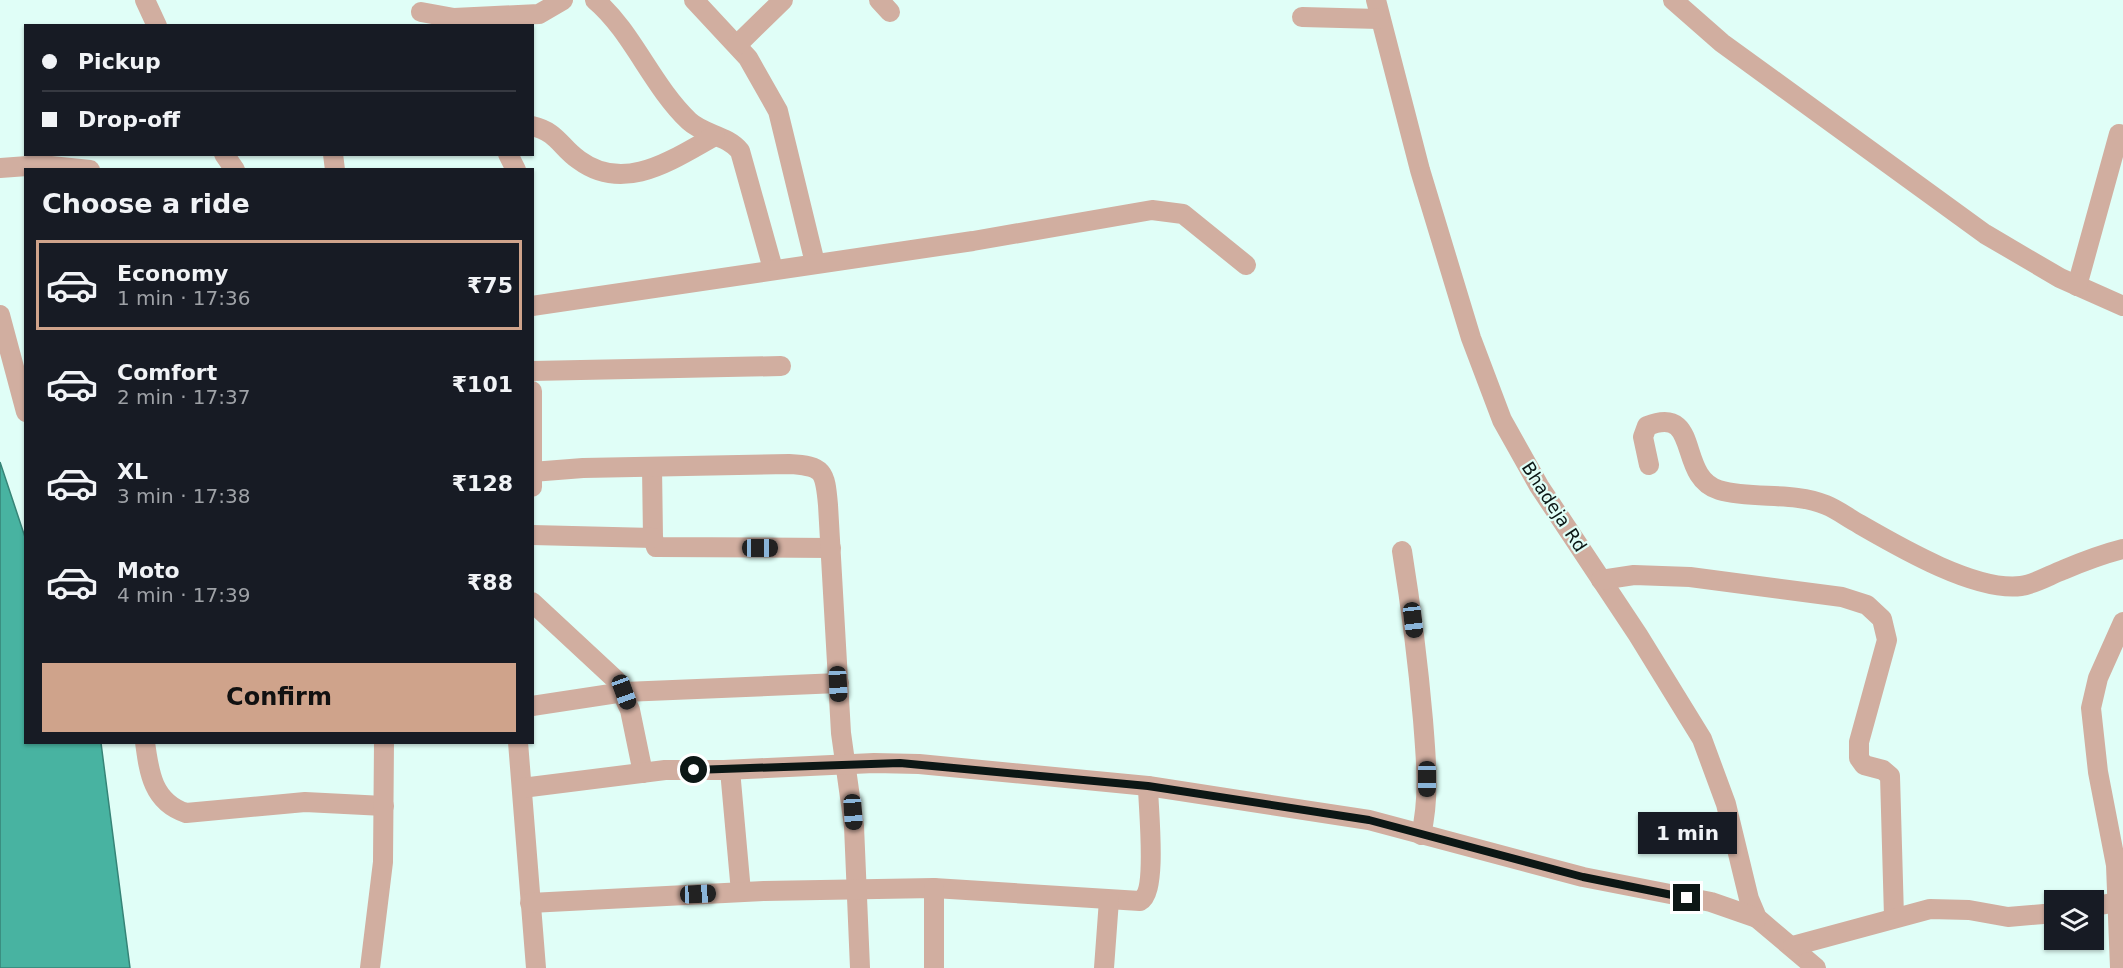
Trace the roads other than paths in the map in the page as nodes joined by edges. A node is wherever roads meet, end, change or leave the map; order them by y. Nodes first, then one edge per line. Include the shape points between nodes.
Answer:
1 (145, 0) edge
2 (563, 0) edge
3 (595, 0) edge
4 (694, 0) edge
5 (783, 0) edge
6 (1673, 0) edge
7 (1378, 9) edge
8 (421, 12) edge
9 (1302, 17) dead end
10 (156, 24) edge
11 (737, 45) junction
12 (534, 127) edge
13 (2119, 134) dead end
14 (715, 136) junction
15 (0, 168) edge
16 (70, 168) edge
17 (815, 262) junction
18 (1246, 265) dead end
19 (773, 269) junction
20 (2077, 286) junction
21 (534, 306) edge
22 (2123, 306) edge
23 (0, 315) edge
24 (781, 366) dead end
25 (534, 371) edge
26 (24, 405) edge
27 (1649, 465) dead end
28 (652, 467) junction
29 (534, 477) edge
30 (534, 534) edge
31 (653, 538) junction
32 (831, 548) junction
33 (2123, 549) edge
34 (1402, 551) dead end
35 (1601, 579) junction
36 (534, 604) edge
37 (2119, 629) edge
38 (838, 684) junction
39 (624, 692) junction
40 (534, 706) edge
41 (145, 744) edge
42 (384, 744) edge
43 (518, 744) edge
44 (845, 764) junction
45 (730, 770) junction
46 (643, 773) junction
47 (1148, 786) junction
48 (522, 788) junction
49 (384, 806) junction
50 (1421, 835) junction
51 (934, 888) junction
52 (856, 889) junction
53 (741, 892) junction
54 (1109, 900) junction
55 (2119, 902) junction
56 (530, 903) junction
57 (2104, 904) edge
58 (2044, 914) edge
59 (1894, 917) junction
60 (1757, 918) junction
61 (1793, 946) junction
62 (370, 968) edge
63 (536, 968) edge
64 (860, 968) edge
65 (933, 968) edge
66 (1104, 968) edge
67 (1816, 968) edge
68 (2120, 968) edge

1 - 10 street
2 - 8 street via 539,14 454,18
3 - 14 street via 608,11 652,77 683,114 702,131
4 - 11 street
5 - 11 street
6 - 20 street via 1722,43 1985,234
7 - 9 street
7 - 35 street, Bhadeja Rd via 1407,126 1482,372 1509,435
11 - 17 street via 757,71 778,111
12 - 14 street via 558,137 578,160 591,168 620,175 646,171
13 - 20 street
14 - 19 street via 740,151
15 - 16 street
17 - 18 street via 1164,210 1183,214
17 - 19 street
19 - 21 street
20 - 22 street
23 - 26 street
24 - 25 street
27 - 33 street via 1643,437 1647,426 1678,424 1684,431 1695,469 1715,489 1824,504 1930,562 1990,583 2021,586
28 - 29 street via 583,468
28 - 31 street
28 - 32 street via 789,464 818,468 827,488
30 - 31 street
31 - 32 street via 656,546 666,548
32 - 38 street
34 - 50 street via 1426,762 1427,804
35 - 59 street via 1667,576 1818,593 1857,600 1882,619 1887,640 1859,752 1864,765 1890,776
35 - 60 street, Bhadeja Rd via 1702,739 1726,804
36 - 39 street via 609,673
37 - 55 street via 2093,692 2092,729
38 - 39 street
38 - 44 street
39 - 40 street
39 - 46 street via 636,729
41 - 49 street via 148,772 156,791 175,809 186,813 305,802
42 - 49 street
43 - 48 street
44 - 45 street
44 - 47 street via 919,764
44 - 52 street via 852,799
45 - 46 street
45 - 53 street
46 - 48 street
47 - 50 street via 1369,820
47 - 54 street via 1148,893 1140,901
48 - 56 street
49 - 62 street via 381,889
50 - 60 street via 1609,884 1711,902
51 - 52 street
51 - 54 street
51 - 65 street
52 - 53 street
52 - 64 street
53 - 56 street
54 - 66 street
55 - 57 street
55 - 68 street
56 - 63 street
58 - 59 street via 2008,917 1930,909
59 - 61 street
60 - 61 street
61 - 67 street

